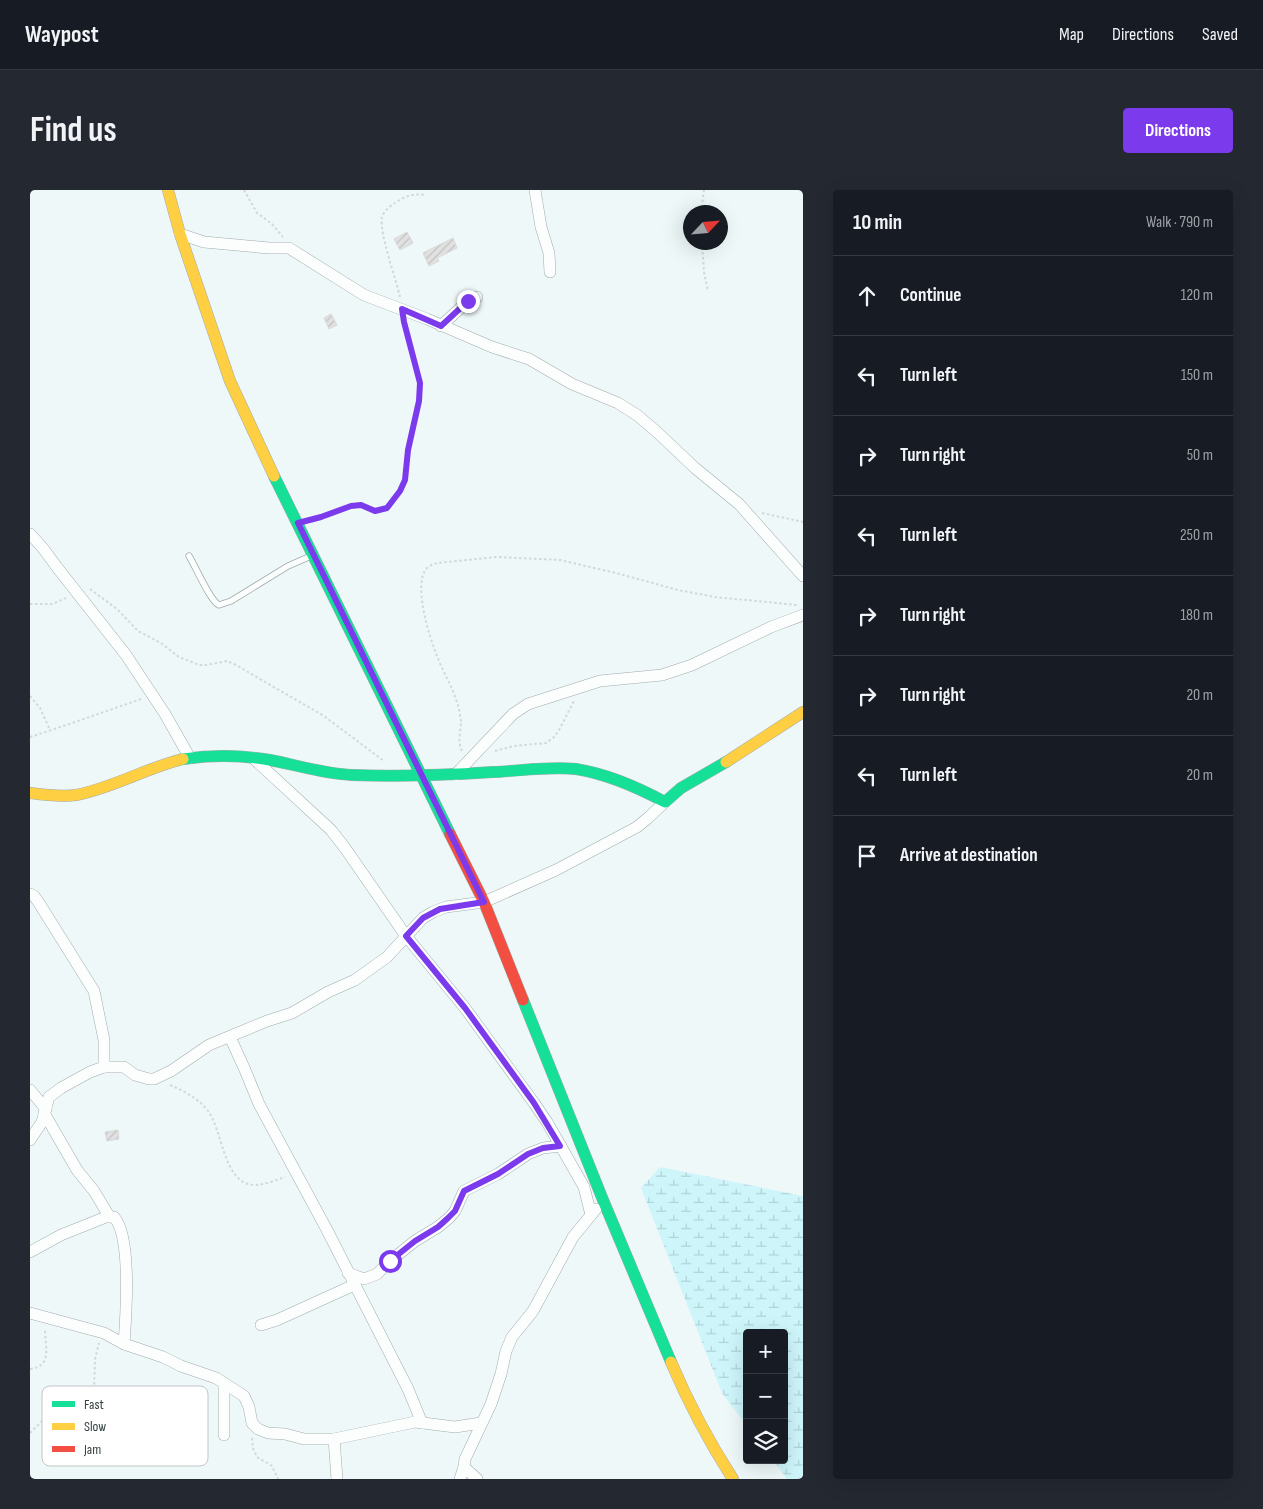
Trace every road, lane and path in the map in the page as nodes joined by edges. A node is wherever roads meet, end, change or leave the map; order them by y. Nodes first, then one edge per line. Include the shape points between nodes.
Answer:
1 (168, 190) edge
2 (244, 190) edge
3 (535, 190) edge
4 (704, 190) edge
5 (424, 195) dead end
6 (703, 205) edge
7 (180, 234) junction
8 (286, 247) junction
9 (703, 250) edge
10 (550, 272) dead end
11 (708, 291) dead end
12 (477, 297) dead end
13 (402, 309) junction
14 (441, 326) junction
15 (745, 510) junction
16 (803, 522) edge
17 (298, 523) junction
18 (30, 534) edge
19 (313, 555) junction
20 (190, 556) dead end
21 (803, 576) edge
22 (82, 590) junction
23 (30, 604) edge
24 (802, 610) edge
25 (582, 687) junction
26 (153, 695) junction
27 (30, 696) edge
28 (803, 712) edge
29 (50, 730) junction
30 (30, 737) edge
31 (491, 752) dead end
32 (190, 758) junction
33 (253, 758) junction
34 (468, 762) junction
35 (456, 774) junction
36 (422, 775) junction
37 (404, 777) junction
38 (30, 793) edge
39 (665, 802) junction
40 (30, 894) edge
41 (484, 902) junction
42 (406, 936) junction
43 (230, 1037) junction
44 (104, 1067) junction
45 (154, 1079) junction
46 (30, 1090) edge
47 (45, 1111) junction
48 (30, 1140) edge
49 (560, 1146) junction
50 (297, 1173) junction
51 (603, 1200) junction
52 (590, 1215) junction
53 (109, 1216) junction
54 (30, 1252) edge
55 (348, 1273) junction
56 (354, 1285) junction
57 (30, 1313) edge
58 (46, 1317) junction
59 (261, 1325) dead end
60 (104, 1333) junction
61 (124, 1344) junction
62 (30, 1369) edge
63 (224, 1384) junction
64 (94, 1386) edge
65 (42, 1421) edge
66 (422, 1423) junction
67 (481, 1423) junction
68 (253, 1425) junction
69 (30, 1433) edge
70 (224, 1436) dead end
71 (334, 1440) junction
72 (464, 1467) junction
73 (278, 1479) edge
74 (337, 1479) edge
75 (460, 1479) edge
76 (477, 1479) edge
77 (733, 1479) edge

1 - 7 main road
2 - 8 path via 257,213 281,232
3 - 10 street
4 - 6 path
5 - 13 path via 405,196 387,209 382,218
7 - 8 street via 204,242
7 - 17 main road via 230,381
8 - 13 street via 364,295
9 - 11 path
12 - 14 street via 468,301
13 - 14 street
13 - 17 path via 420,383 405,480 400,491 387,508 375,511 361,505 351,506
14 - 15 street via 529,360 624,407
15 - 16 path
15 - 21 street
17 - 19 main road
18 - 22 street
19 - 20 lane via 219,606 208,593
19 - 36 main road
22 - 23 path via 52,604
22 - 26 street
22 - 37 path via 117,609 138,631 179,657 199,665 227,661 324,716
24 - 25 street via 692,665 652,677 612,679
24 - 34 path via 678,590 560,560 497,557 431,565 426,569 421,586 424,614 456,700 461,721 459,747
25 - 31 path via 553,738
25 - 34 street via 522,708
26 - 29 path
26 - 32 street
27 - 29 path via 40,708
28 - 39 main road via 681,788
29 - 30 path
32 - 33 main road
32 - 38 main road via 154,767 82,794 55,796
33 - 37 main road via 349,775
33 - 42 street via 334,834
34 - 35 street
35 - 36 main road
35 - 39 main road via 579,769 616,780
36 - 37 main road
36 - 41 main road
39 - 41 street via 625,834
40 - 44 street via 39,902 93,987 104,1040
41 - 42 street via 440,909 423,918
41 - 51 main road
42 - 43 street via 387,957 355,980 292,1013
42 - 49 street via 465,1008 534,1103
43 - 45 street via 209,1045
43 - 50 street via 259,1104
44 - 45 street via 124,1067 143,1078
44 - 47 street via 55,1092 49,1098
45 - 50 path via 190,1094 209,1112 226,1159 243,1180 255,1185
46 - 47 street
47 - 48 street
47 - 53 street via 77,1170
49 - 52 street via 584,1188
49 - 55 street via 528,1154 464,1191 448,1218 377,1274 364,1279
50 - 55 street
51 - 52 street
51 - 77 main road via 678,1379 712,1448
52 - 67 street via 562,1257 533,1311 512,1338 497,1388
53 - 54 street
53 - 61 street via 114,1217 120,1226 124,1249 127,1294
55 - 56 street
56 - 59 street
56 - 66 street
57 - 58 street
58 - 60 street
58 - 62 path via 46,1358 40,1367
60 - 61 street
60 - 64 path via 95,1359
61 - 63 street via 216,1378
63 - 68 street via 244,1396
63 - 70 street
65 - 69 path
66 - 67 street via 455,1427
66 - 71 street via 403,1424
67 - 72 street
68 - 71 street via 268,1433
68 - 73 path via 256,1455 272,1466
71 - 74 street
72 - 75 street
72 - 76 street

